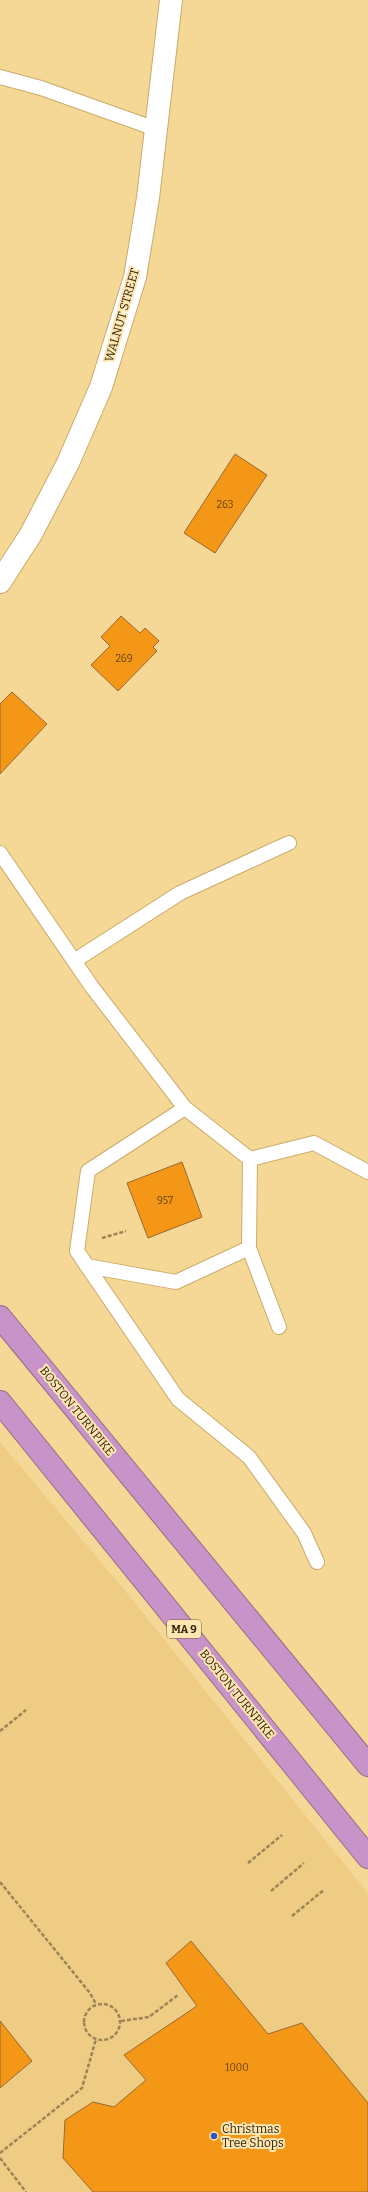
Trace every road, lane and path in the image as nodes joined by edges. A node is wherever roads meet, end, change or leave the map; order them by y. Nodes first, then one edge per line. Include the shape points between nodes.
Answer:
1 (171, 0) edge
2 (0, 77) edge
3 (156, 129) junction
4 (0, 582) edge
5 (289, 843) dead end
6 (0, 853) edge
7 (74, 961) junction
8 (185, 1108) junction
9 (250, 1159) junction
10 (368, 1172) edge
11 (249, 1248) junction
12 (88, 1266) junction
13 (0, 1317) edge
14 (279, 1327) dead end
15 (0, 1402) edge
16 (318, 1562) dead end
17 (26, 1710) dead end
18 (0, 1731) edge
19 (368, 1765) edge
20 (282, 1835) dead end
21 (368, 1857) edge
22 (248, 1863) dead end
23 (304, 1863) dead end
24 (0, 1882) edge
25 (324, 1890) dead end
26 (271, 1891) dead end
27 (292, 1916) dead end
28 (178, 1995) dead end
29 (96, 2004) junction
30 (121, 2021) junction
31 (96, 2039) junction
32 (0, 2153) edge
33 (0, 2158) edge
34 (26, 2192) edge

1 - 3 street, WALNUT STREET
2 - 3 lane via 41,88
3 - 4 street, WALNUT STREET via 135,277 101,387 68,463 31,534
5 - 7 lane via 180,893
6 - 7 lane
7 - 8 lane
8 - 9 lane
8 - 12 lane via 88,1172 77,1251
9 - 10 lane via 314,1143
9 - 11 lane
11 - 12 lane via 176,1282
11 - 14 lane
12 - 16 lane via 178,1399 249,1457 304,1533
13 - 19 highway, BOSTON TURNPIKE
15 - 21 highway, BOSTON TURNPIKE / MA 9
17 - 18 path
20 - 22 path
23 - 26 path
24 - 29 path via 90,1993
25 - 27 path
28 - 30 path via 149,2017
29 - 30 path via 113,2006
29 - 31 path via 86,2013 84,2025
30 - 31 path via 114,2036
31 - 32 path via 82,2088
33 - 34 path

